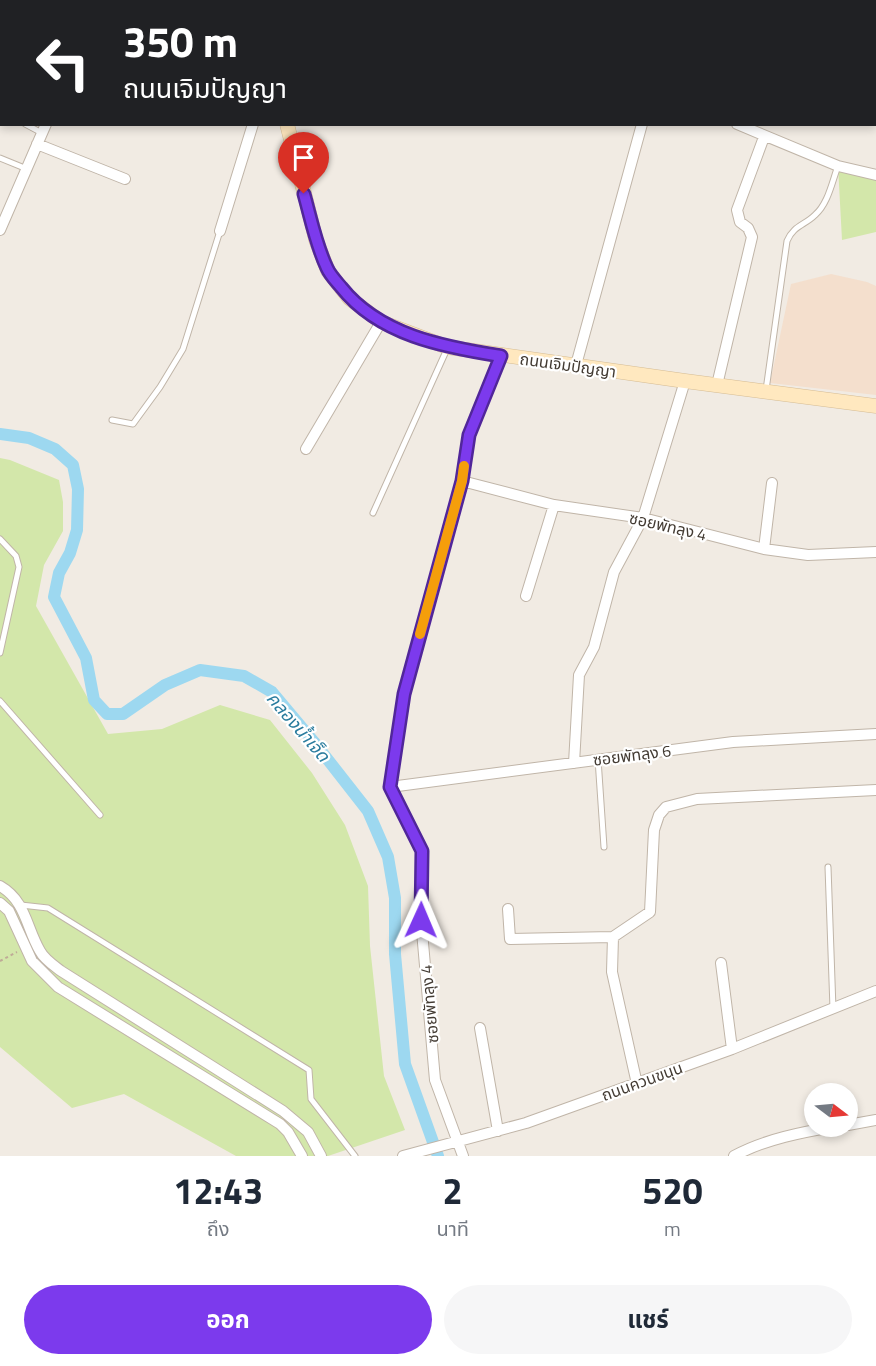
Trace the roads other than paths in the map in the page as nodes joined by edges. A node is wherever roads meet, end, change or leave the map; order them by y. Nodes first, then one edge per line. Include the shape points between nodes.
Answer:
1 (252, 126) edge
2 (288, 126) edge
3 (641, 126) edge
4 (741, 126) edge
5 (44, 129) edge
6 (764, 137) junction
7 (37, 144) junction
8 (0, 158) edge
9 (838, 166) junction
10 (27, 169) junction
11 (876, 175) edge
12 (125, 179) dead end
13 (0, 230) edge
14 (220, 231) joint
15 (381, 322) junction
16 (447, 347) junction
17 (501, 356) junction
18 (576, 365) junction
19 (685, 381) junction
20 (717, 385) junction
21 (765, 392) junction
22 (876, 406) edge
23 (112, 420) dead end
24 (306, 449) dead end
25 (462, 481) junction
26 (772, 483) dead end
27 (554, 505) junction
28 (373, 513) dead end
29 (643, 518) junction
30 (0, 539) edge
31 (764, 549) junction
32 (876, 552) edge
33 (526, 596) dead end
34 (0, 653) edge
35 (0, 701) edge
36 (876, 734) edge
37 (598, 759) junction
38 (574, 763) junction
39 (390, 787) junction
40 (876, 790) edge
41 (100, 815) dead end
42 (604, 848) dead end
43 (828, 867) dead end
44 (0, 886) edge
45 (0, 903) edge
46 (21, 905) junction
47 (508, 909) dead end
48 (613, 937) junction
49 (36, 943) junction
50 (24, 947) junction
51 (721, 963) dead end
52 (876, 991) edge
53 (834, 1009) junction
54 (122, 1010) junction
55 (116, 1024) junction
56 (480, 1028) dead end
57 (732, 1048) junction
58 (637, 1084) junction
59 (287, 1115) junction
60 (876, 1120) edge
61 (858, 1123) edge
62 (280, 1124) junction
63 (498, 1131) junction
64 (804, 1133) edge
65 (459, 1142) junction
66 (406, 1155) edge
67 (302, 1156) edge
68 (321, 1156) edge
69 (355, 1156) edge
70 (464, 1156) edge
71 (734, 1156) edge

1 - 14 street
2 - 15 street, ถนนเจิมปัญญา via 316,240 328,271 349,298
3 - 18 street
4 - 6 street
5 - 7 street
6 - 9 street
6 - 20 street via 737,210 740,222 752,237
7 - 10 street
7 - 12 street
8 - 10 lane
9 - 11 street
9 - 21 lane via 822,206 815,216 790,232 787,241
10 - 13 street
14 - 23 lane via 183,349 133,424
15 - 16 street, ถนนเจิมปัญญา
15 - 24 street
16 - 17 street, ถนนเจิมปัญญา
16 - 28 lane
17 - 18 street, ถนนเจิมปัญญา
17 - 25 street via 469,435
18 - 19 street, ถนนเจิมปัญญา
19 - 20 street, ถนนเจิมปัญญา
19 - 29 street
20 - 21 street, ถนนเจิมปัญญา
21 - 22 street, ถนนเจิมปัญญา
25 - 27 street, ซอยพัทลุง 4
25 - 39 street via 404,694
26 - 31 street
27 - 29 street, ซอยพัทลุง 4
27 - 33 street
29 - 31 street, ซอยพัทลุง 4
29 - 38 street via 614,572 594,647 579,675
30 - 34 lane via 16,556 20,567
31 - 32 street, ซอยพัทลุง 4 via 808,555
35 - 41 lane
36 - 37 street, ซอยพัทลุง 6 via 733,742
37 - 38 street, ซอยพัทลุง 6
37 - 42 lane
38 - 39 street, ซอยพัทลุง 6
39 - 65 street, ซอยพัทลุง 4 via 422,851 421,920 435,1080
40 - 48 street via 697,799 666,807 654,830 650,912
43 - 53 lane
44 - 46 street
45 - 50 street via 9,911
46 - 49 street
46 - 69 lane via 48,908 309,1070 311,1099
47 - 48 street via 510,939
48 - 58 street via 612,972
49 - 50 street
49 - 54 street via 60,971
50 - 55 street via 47,978
51 - 57 street
52 - 53 street, ถนนควนขนุน
53 - 57 street, ถนนควนขนุน
54 - 55 street
54 - 59 street
55 - 62 street
56 - 63 street
57 - 58 street, ถนนควนขนุน
58 - 63 street, ถนนควนขนุน
59 - 62 street
59 - 68 street via 308,1132
60 - 61 street
62 - 67 street
63 - 65 street, ถนนควนขนุน
64 - 71 street via 749,1147
65 - 66 street, ถนนควนขนุน
65 - 70 street, ซอยพัทลุง 4

